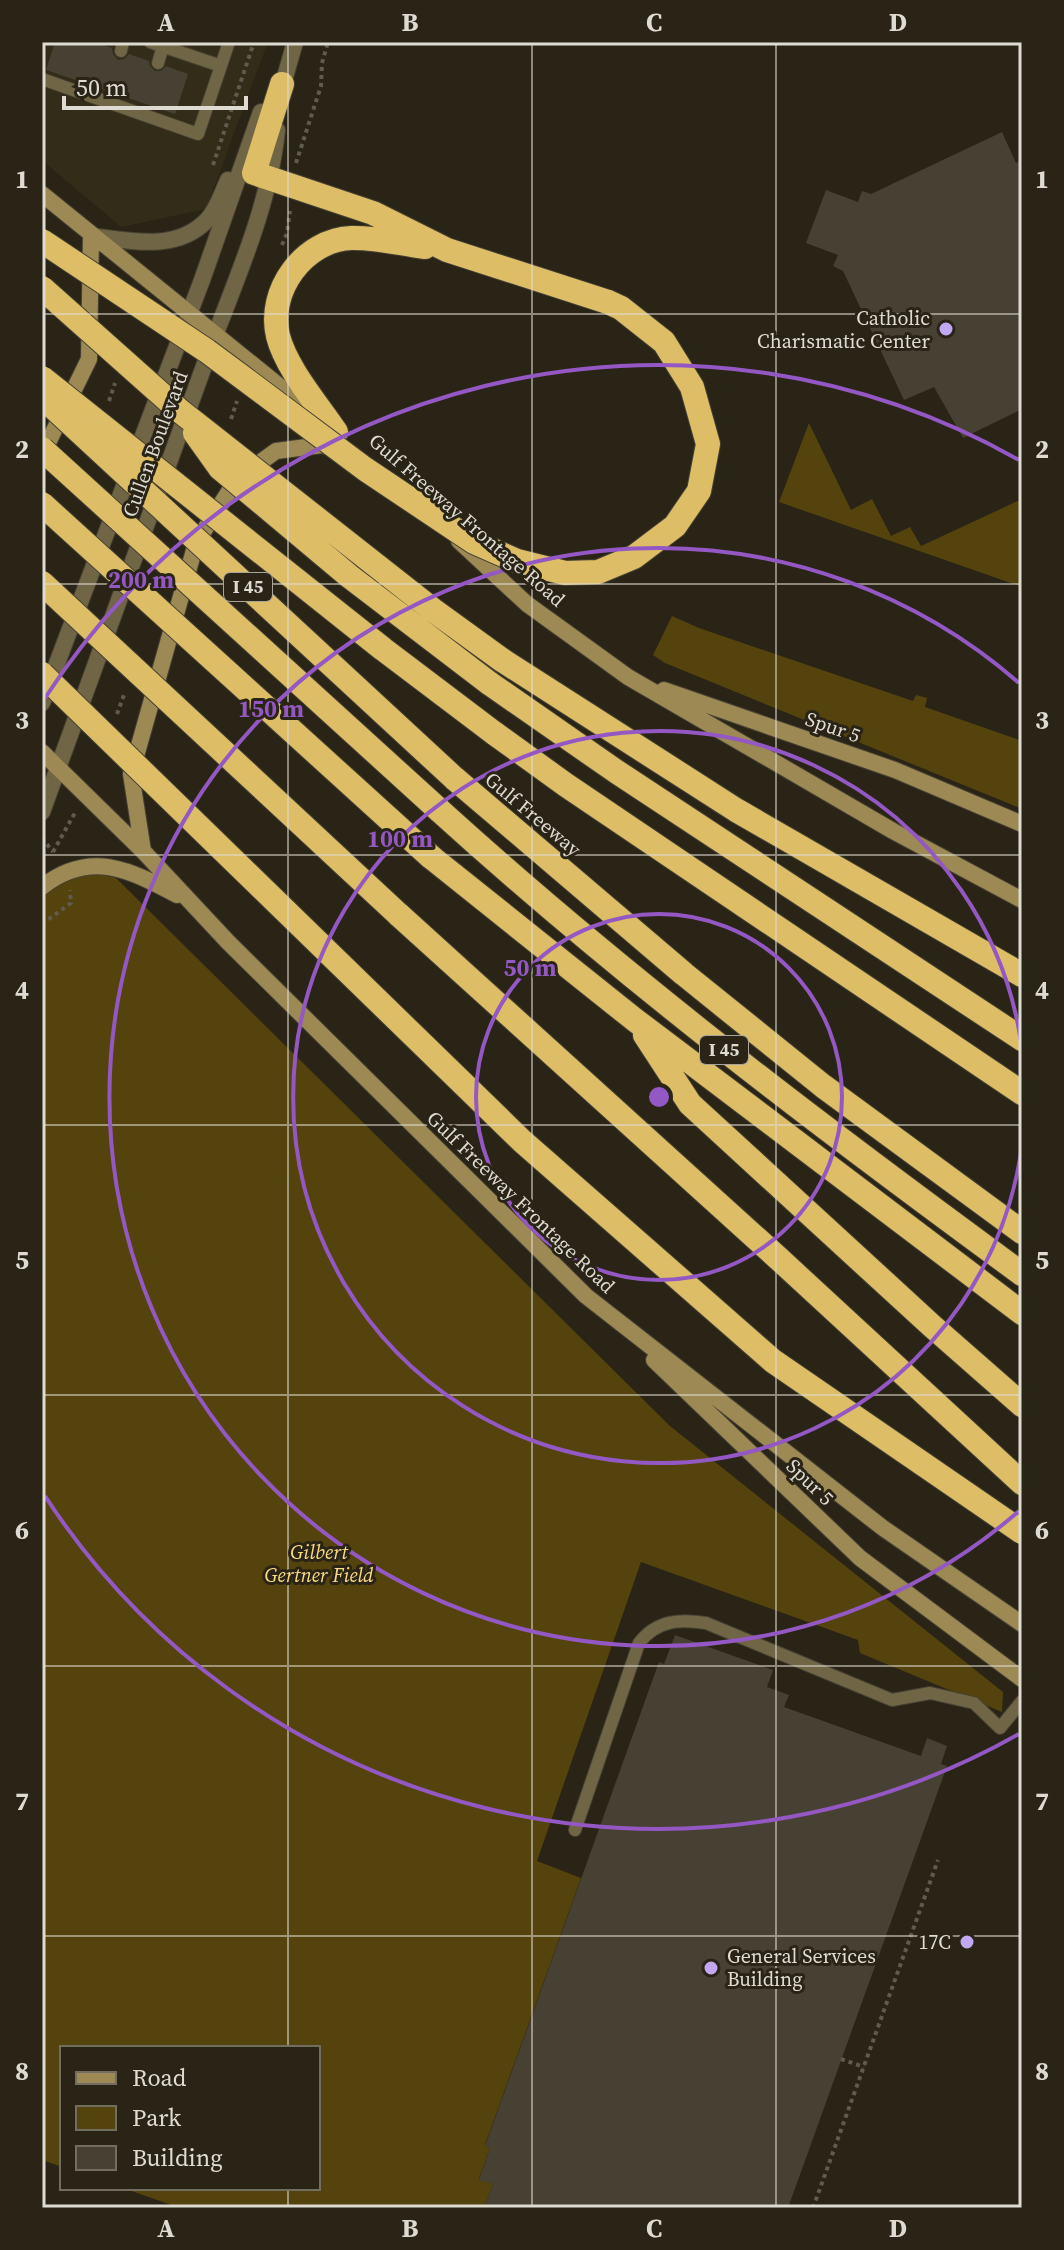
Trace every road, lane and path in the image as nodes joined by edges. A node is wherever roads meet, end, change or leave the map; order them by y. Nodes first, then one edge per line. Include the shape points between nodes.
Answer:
1 (229, 42) edge
2 (254, 42) edge
3 (295, 42) edge
4 (328, 42) edge
5 (156, 44) edge
6 (158, 63) dead end
7 (221, 66) junction
8 (42, 79) edge
9 (274, 92) junction
10 (211, 171) dead end
11 (295, 174) dead end
12 (268, 178) junction
13 (42, 194) edge
14 (91, 236) junction
15 (42, 241) edge
16 (447, 250) junction
17 (42, 288) edge
18 (190, 312) junction
19 (216, 333) junction
20 (42, 378) edge
21 (42, 397) edge
22 (180, 411) junction
23 (336, 432) junction
24 (42, 452) edge
25 (361, 452) junction
26 (42, 504) edge
27 (42, 583) edge
28 (42, 674) edge
29 (628, 677) junction
30 (42, 703) edge
31 (42, 752) edge
32 (58, 769) junction
33 (42, 812) edge
34 (1022, 824) edge
35 (66, 831) dead end
36 (42, 838) edge
37 (143, 851) junction
38 (42, 887) edge
39 (72, 895) dead end
40 (1022, 900) edge
41 (190, 901) junction
42 (42, 924) edge
43 (1022, 975) edge
44 (635, 1020) junction
45 (1022, 1039) edge
46 (1022, 1093) edge
47 (1022, 1232) edge
48 (1022, 1274) edge
49 (586, 1296) junction
50 (1022, 1313) edge
51 (1022, 1405) edge
52 (1022, 1483) edge
53 (1022, 1532) edge
54 (1022, 1624) edge
55 (1022, 1679) edge
56 (1022, 1701) edge
57 (575, 1830) dead end
58 (938, 1860) dead end
59 (841, 2059) dead end
60 (864, 2067) junction
61 (813, 2208) edge

1 - 7 lane
2 - 10 path
3 - 9 street, Cullen Boulevard
4 - 11 path
5 - 6 lane
5 - 7 lane
7 - 8 lane via 198,134 144,109 70,83
9 - 12 highway via 254,173
9 - 14 street via 210,218 193,232 170,241
9 - 18 street, Cullen Boulevard
12 - 16 highway via 373,213
12 - 19 street, Cullen Boulevard via 238,281
13 - 14 main road, Gulf Freeway Frontage Road
14 - 18 main road, Gulf Freeway Frontage Road
14 - 24 main road via 89,359
15 - 16 highway, bridge via 207,351 365,469 474,542 517,561 565,573 598,572 634,557 675,526 699,491 708,444 692,387 664,342 621,308
16 - 23 highway via 348,238 312,252 286,280 278,336
17 - 22 highway, bridge
18 - 19 main road, Gulf Freeway Frontage Road
18 - 30 street, Cullen Boulevard
19 - 23 main road, Gulf Freeway Frontage Road
19 - 32 street, Cullen Boulevard
20 - 46 highway, bridge via 494,733
21 - 47 highway, Gulf Freeway / I 45, bridge via 454,778 684,974 811,1076
22 - 43 highway, bridge via 502,660 736,810
22 - 45 highway, bridge via 220,468 489,683
23 - 25 main road, Gulf Freeway Frontage Road
24 - 48 highway, I 45, bridge via 636,980
25 - 29 main road, Gulf Freeway Frontage Road via 527,604
25 - 37 main road via 322,445 276,451 237,479 196,543 131,774
26 - 44 highway, I 45, bridge via 431,857
27 - 52 highway, bridge
28 - 53 highway, bridge via 522,1141 773,1361
29 - 34 main road, Spur 5 via 895,770
29 - 40 main road, Gulf Freeway Frontage Road
31 - 32 main road, Gulf Freeway Frontage Road
32 - 33 street, Cullen Boulevard
32 - 37 main road, Gulf Freeway Frontage Road
35 - 36 path via 53,852
37 - 41 main road, Gulf Freeway Frontage Road
38 - 41 main road via 62,874 112,866
39 - 42 path via 71,903
41 - 49 main road, Gulf Freeway Frontage Road
44 - 50 highway, I 45
44 - 51 highway via 690,1104
49 - 54 main road, Gulf Freeway Frontage Road via 883,1528
49 - 55 main road, Spur 5 via 860,1558
56 - 57 lane via 1000,1728 974,1703 930,1693 892,1700 706,1623 664,1623 639,1643
58 - 60 path
59 - 60 path
60 - 61 path

